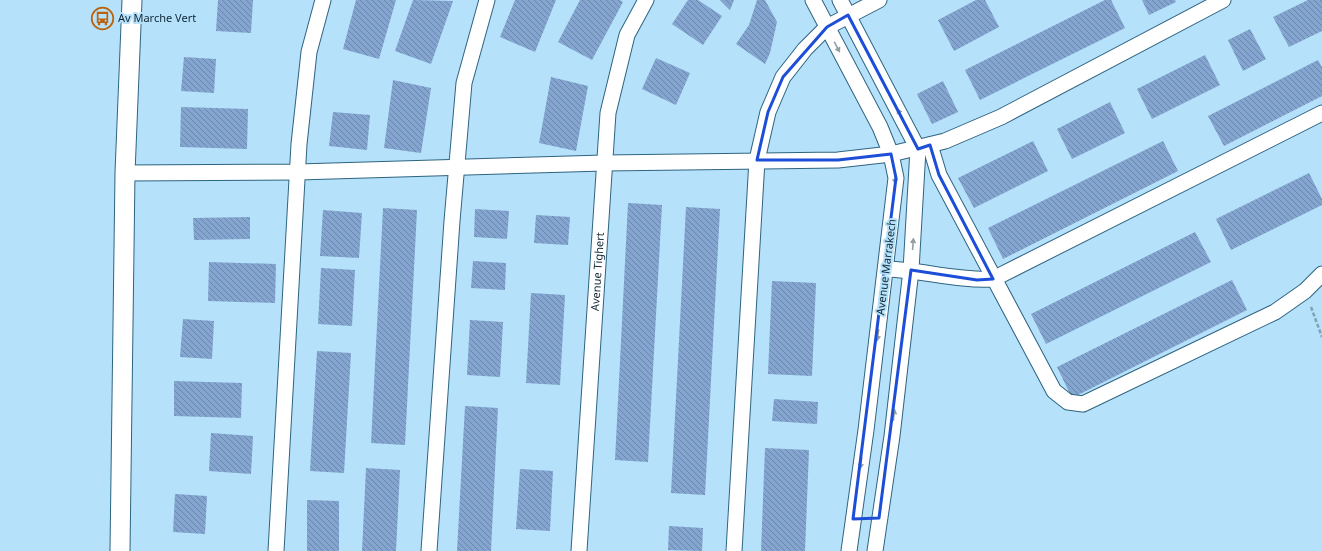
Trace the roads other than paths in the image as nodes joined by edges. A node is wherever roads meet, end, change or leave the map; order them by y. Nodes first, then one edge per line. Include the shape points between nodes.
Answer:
1 (132, 0) edge
2 (323, 0) edge
3 (487, 0) edge
4 (646, 0) edge
5 (813, 0) edge
6 (840, 0) edge
7 (879, 0) edge
8 (1223, 0) edge
9 (848, 16) junction
10 (827, 27) junction
11 (1322, 113) edge
12 (924, 147) junction
13 (891, 154) junction
14 (757, 160) junction
15 (604, 163) junction
16 (456, 168) junction
17 (298, 172) junction
18 (125, 173) junction
19 (887, 269) junction
20 (912, 270) junction
21 (1322, 274) edge
22 (993, 279) junction
23 (866, 430) junction
24 (892, 436) junction
25 (879, 518) junction
26 (853, 519) junction
27 (120, 551) edge
28 (276, 551) edge
29 (429, 551) edge
30 (579, 551) edge
31 (734, 551) edge
32 (849, 551) edge
33 (875, 551) edge

1 - 18 street
2 - 17 street via 309,52
3 - 16 street via 464,83
4 - 15 street, Avenue Tighert via 627,35 608,113
5 - 10 street, Avenue Marrakech
6 - 9 street
7 - 9 street
8 - 12 street via 1001,116 945,141
9 - 10 street
12 -> 9 street
10 -> 13 street, Avenue Marrakech via 880,127
10 - 14 street via 805,49 784,77 768,112
11 - 22 street
12 - 13 street
20 -> 12 street, Avenue Marrakech
12 - 22 street
13 - 14 street via 838,160
13 -> 19 street, Avenue Marrakech via 896,178
14 - 15 street
14 - 31 street
15 - 16 street
15 - 30 street, Avenue Tighert
16 - 17 street
16 - 29 street
17 - 18 street
17 - 28 street
18 - 27 street
19 - 20 street
19 -> 23 street, Avenue Marrakech
20 - 22 street via 977,280
24 -> 20 street, Avenue Marrakech
21 - 22 street via 1305,291 1275,312 1083,404 1068,402 1054,391
23 - 24 street
23 -> 26 street, Avenue Marrakech
24 - 25 street, Avenue Marrakech
25 - 26 street
25 - 33 street, Avenue Marrakech
26 - 32 street, Avenue Marrakech

